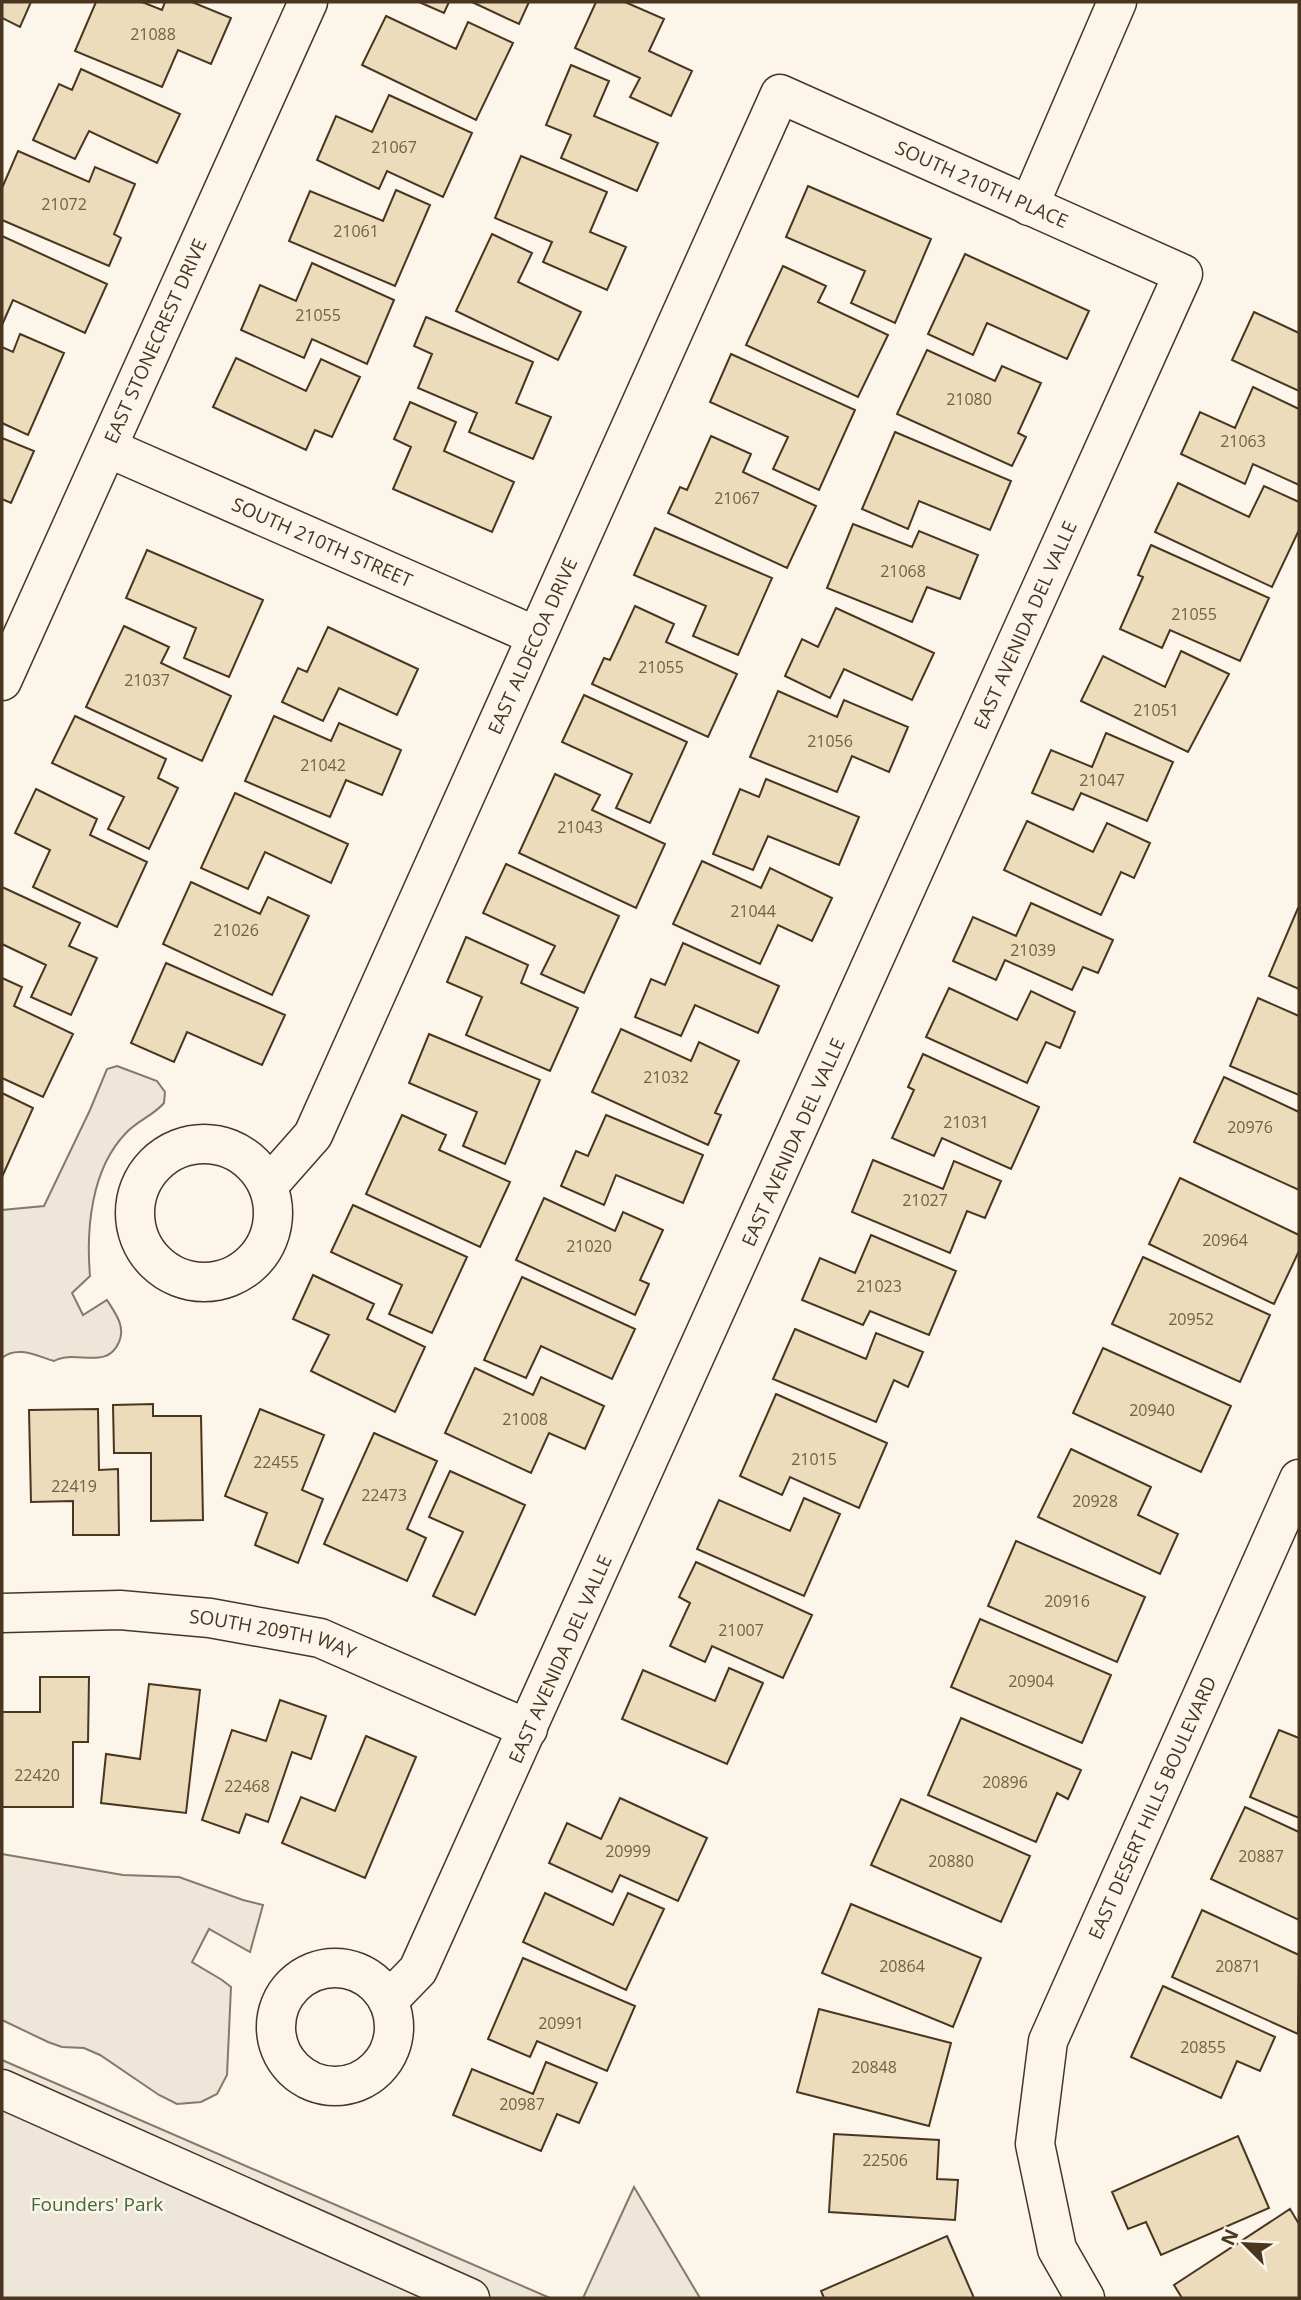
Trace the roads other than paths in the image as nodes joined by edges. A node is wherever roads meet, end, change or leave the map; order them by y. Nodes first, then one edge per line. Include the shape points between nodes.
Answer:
1 (307, 2) edge
2 (1117, 2) edge
3 (779, 94) joint
4 (1029, 206) junction
5 (1183, 274) joint
6 (108, 448) junction
7 (536, 636) junction
8 (2, 681) edge
9 (268, 1186) dead end
10 (1299, 1479) edge
11 (2, 1613) edge
12 (528, 1729) junction
13 (388, 2001) dead end
14 (2, 2089) edge
15 (470, 2298) edge
16 (1085, 2298) edge

1 - 6 street, EAST STONECREST DRIVE
2 - 4 street
3 - 4 street, SOUTH 210TH PLACE
3 - 7 street, EAST ALDECOA DRIVE
4 - 5 street, SOUTH 210TH PLACE
5 - 12 street, EAST AVENIDA DEL VALLE
6 - 7 street, SOUTH 210TH STREET
6 - 8 street, EAST STONECREST DRIVE
7 - 9 street, EAST ALDECOA DRIVE via 313,1135
10 - 16 street, EAST DESERT HILLS BOULEVARD via 1048,2041 1035,2144 1057,2249
11 - 12 street, SOUTH 209TH WAY via 120,1609 210,1618 320,1638
12 - 13 street, EAST AVENIDA DEL VALLE via 418,1970
14 - 15 street

